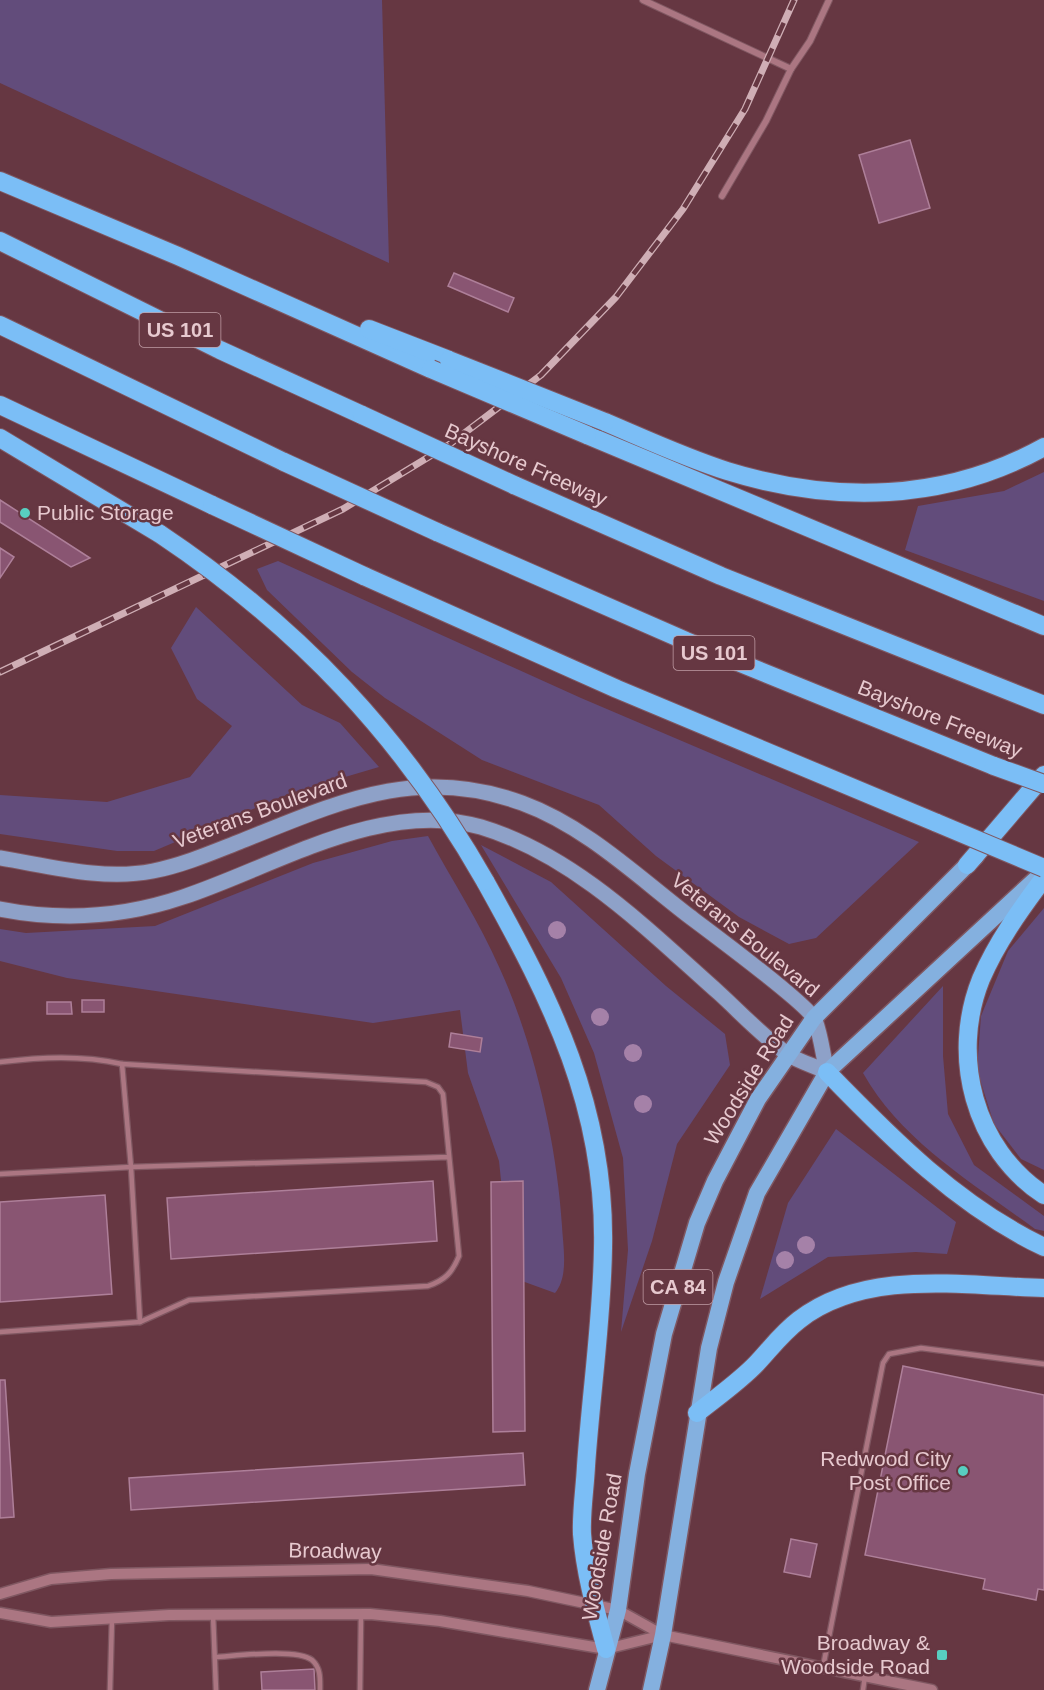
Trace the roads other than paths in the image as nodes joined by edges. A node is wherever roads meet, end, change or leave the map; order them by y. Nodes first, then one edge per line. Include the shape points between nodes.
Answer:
1 (642, 0) edge
2 (829, 0) edge
3 (791, 69) junction
4 (0, 181) edge
5 (722, 196) dead end
6 (0, 241) edge
7 (178, 256) junction
8 (0, 325) edge
9 (0, 405) edge
10 (0, 438) edge
11 (1044, 447) edge
12 (1044, 626) edge
13 (1044, 705) edge
14 (1044, 775) edge
15 (1044, 784) edge
16 (1044, 789) edge
17 (0, 858) edge
18 (967, 865) junction
19 (1044, 870) edge
20 (1044, 878) edge
21 (0, 909) edge
22 (814, 1018) junction
23 (789, 1055) junction
24 (0, 1062) edge
25 (122, 1065) junction
26 (827, 1072) junction
27 (449, 1157) junction
28 (131, 1167) junction
29 (0, 1174) edge
30 (1044, 1195) edge
31 (1044, 1247) edge
32 (1044, 1288) edge
33 (140, 1322) junction
34 (0, 1332) edge
35 (1044, 1364) edge
36 (697, 1413) junction
37 (0, 1594) edge
38 (594, 1605) junction
39 (618, 1610) junction
40 (0, 1613) edge
41 (213, 1614) junction
42 (361, 1614) junction
43 (112, 1618) junction
44 (663, 1635) junction
45 (606, 1649) junction
46 (215, 1657) junction
47 (822, 1668) junction
48 (865, 1676) junction
49 (110, 1690) edge
50 (216, 1690) edge
51 (320, 1690) edge
52 (360, 1690) edge
53 (597, 1690) edge
54 (651, 1690) edge
55 (863, 1690) edge
56 (932, 1690) edge

1 - 3 street
2 - 3 street via 810,41
3 - 5 street
4 - 7 highway
6 - 13 highway, Bayshore Freeway / US 101, bridge via 220,350 514,485 721,576
7 - 11 highway, bridge via 735,473 805,489 893,493 967,481
7 - 12 highway, bridge via 431,369
8 - 15 highway, Bayshore Freeway / US 101, bridge via 284,462 686,641
9 - 19 highway, bridge via 616,689
10 - 38 highway, bridge via 160,534 246,595 292,636 350,693 433,797 516,937 566,1041 591,1118 597,1154 603,1247 582,1533
14 - 18 highway
16 - 18 highway, Woodside Road
17 - 22 main road, Veterans Boulevard via 112,875 151,872 189,862 370,793 414,786 452,786 489,792 557,818 593,841 739,954
18 - 22 highway, Woodside Road / CA 84
19 - 26 highway
20 - 30 highway via 1011,922 981,981 968,1034 968,1063 975,1100 991,1142 1026,1183
21 - 23 main road via 69,917 145,908 334,838 377,827 415,822 479,826 542,852 575,873
22 - 23 highway, Woodside Road / CA 84
22 - 26 main road, Veterans Boulevard
23 - 26 main road
23 - 39 highway, Woodside Road / CA 84 via 734,1140 697,1223 682,1270 651,1396
24 - 25 lane via 76,1057
25 - 27 lane via 426,1082 438,1086 443,1094
25 - 28 lane
26 - 31 highway via 884,1131 946,1185 1016,1234
26 - 36 highway via 757,1192 726,1282
27 - 28 lane
27 - 33 lane via 459,1256 444,1280 428,1286 189,1300
28 - 29 lane
28 - 33 lane
32 - 36 highway via 926,1284 858,1291 828,1302 800,1319 775,1340 756,1364
33 - 34 lane
35 - 47 lane via 921,1348 890,1354 883,1363
36 - 44 highway
37 - 38 street, Broadway via 51,1579 111,1574 371,1569 441,1577
38 - 39 street, Broadway
38 - 45 highway
39 - 44 street, Broadway
39 - 45 highway, Woodside Road / CA 84
40 - 43 street, Broadway via 51,1622
41 - 42 street, Broadway
41 - 43 street, Broadway
41 - 46 lane
42 - 45 street, Broadway via 440,1621
42 - 52 lane
43 - 49 lane
44 - 45 street, Broadway
44 - 47 street, Broadway
44 - 54 highway
45 - 53 highway, Woodside Road / CA 84
46 - 50 lane
46 - 51 lane via 294,1654 311,1659 320,1672
47 - 48 street, Broadway
48 - 55 lane
48 - 56 street, Broadway

